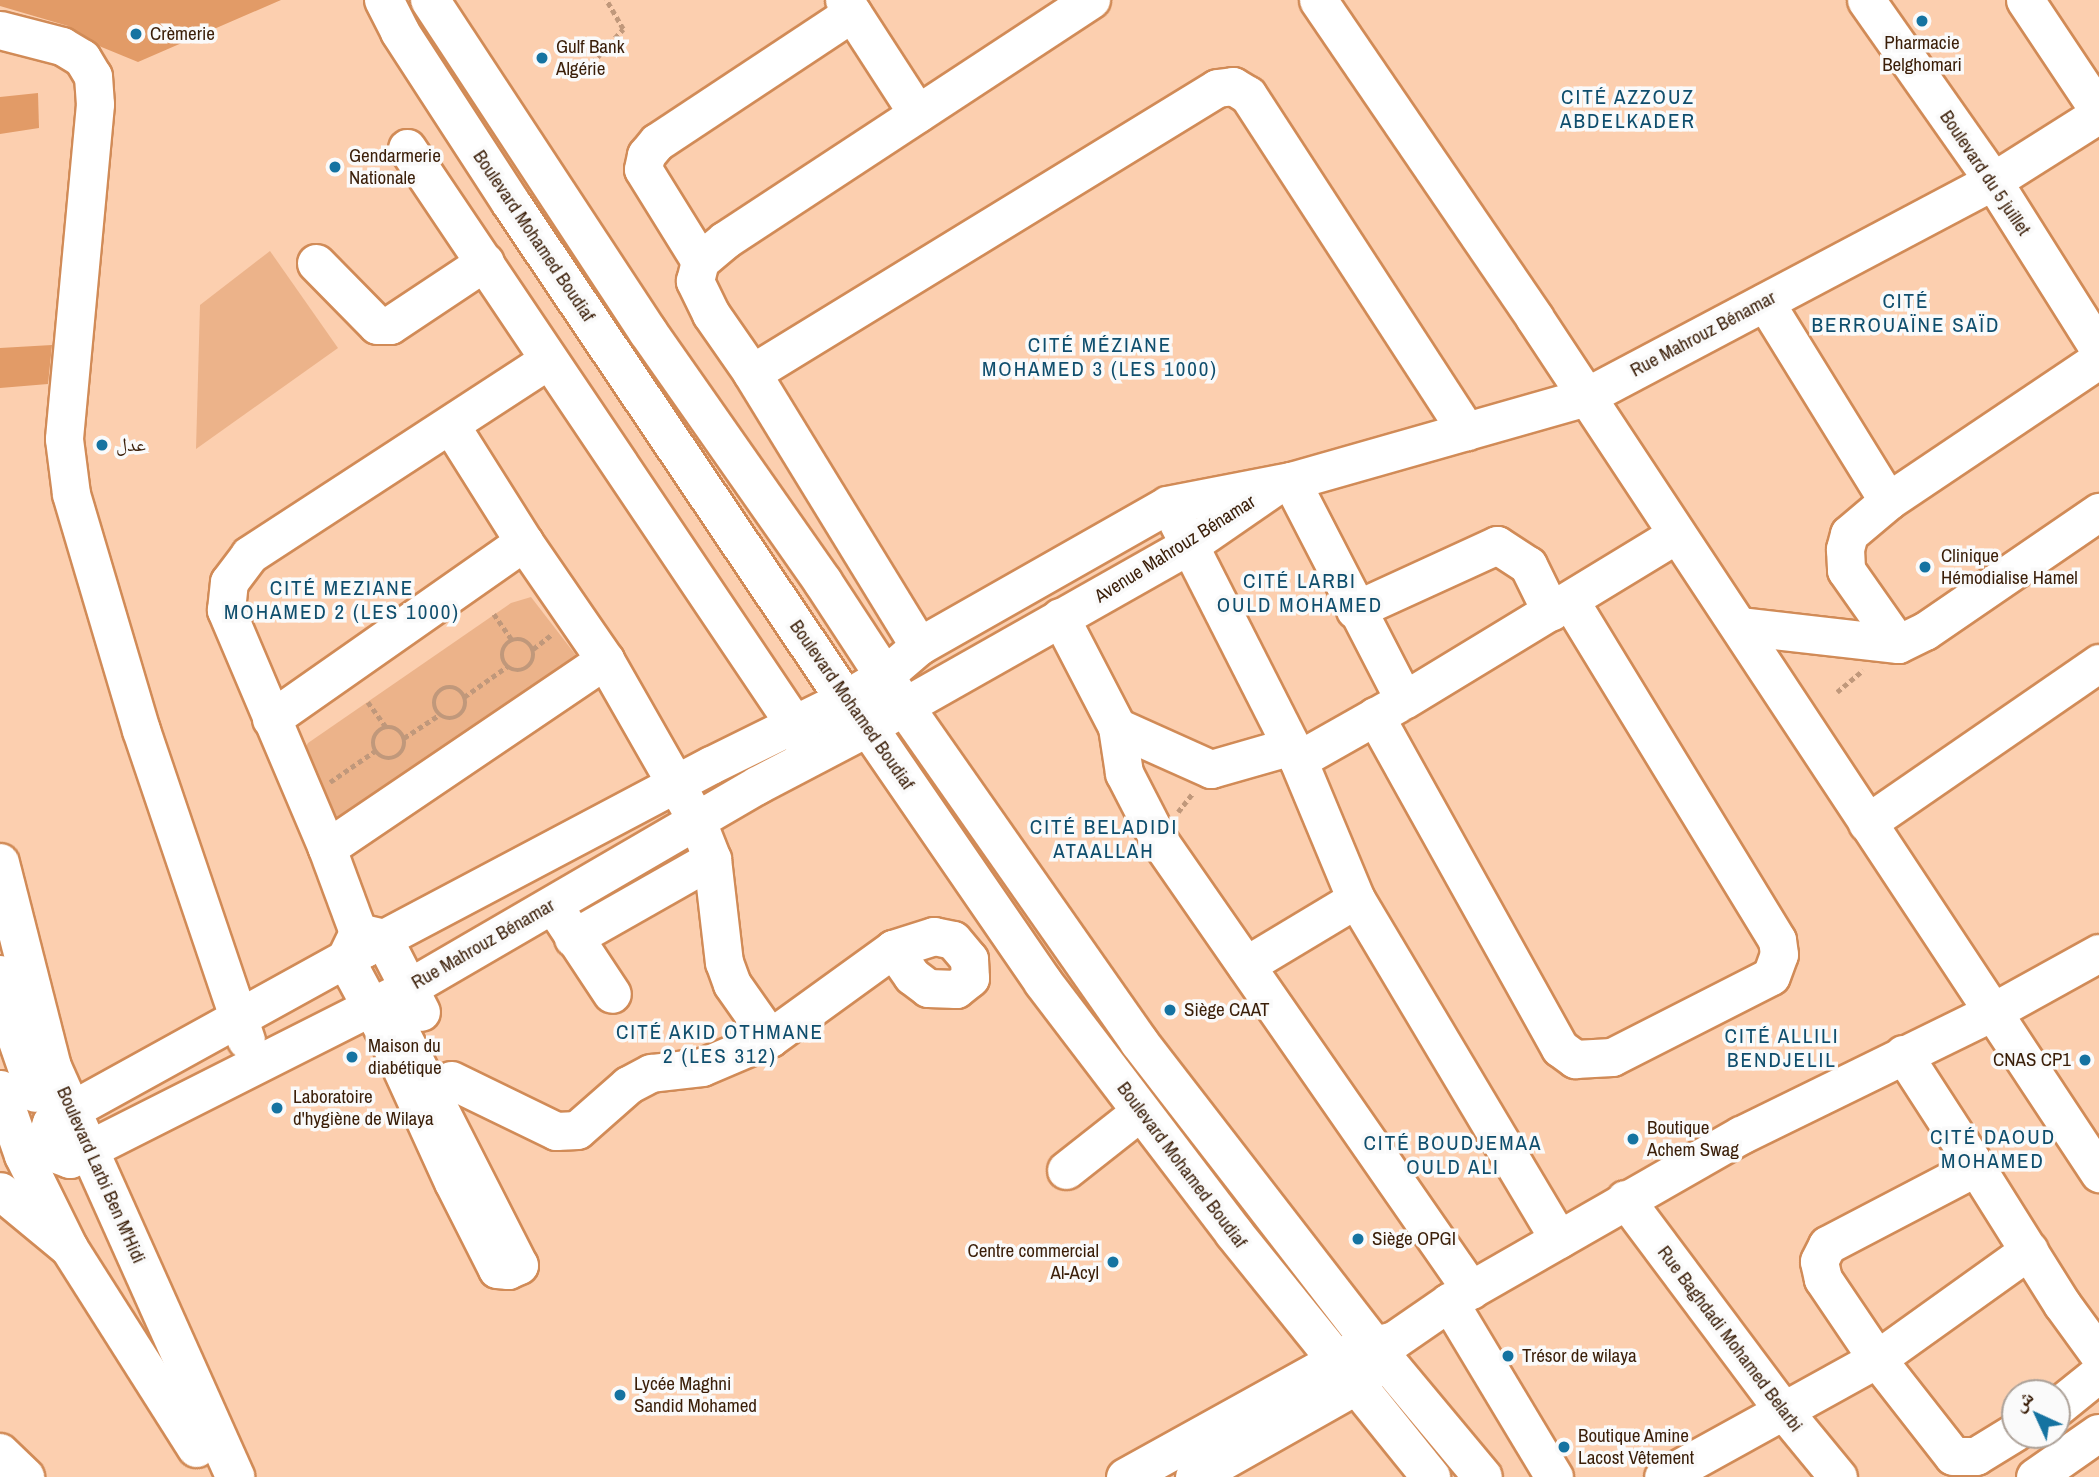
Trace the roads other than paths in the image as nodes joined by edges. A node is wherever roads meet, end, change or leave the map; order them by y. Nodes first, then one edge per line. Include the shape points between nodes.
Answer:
1 (430, 0) edge
2 (1091, 0) edge
3 (1318, 0) edge
4 (1866, 0) edge
5 (2025, 0) edge
6 (392, 2) edge
7 (848, 6) edge
8 (0, 30) edge
9 (916, 113) junction
10 (2099, 113) edge
11 (407, 148) dead end
12 (1993, 181) junction
13 (700, 261) junction
14 (316, 262) dead end
15 (485, 262) junction
16 (1765, 302) junction
17 (2099, 349) edge
18 (2099, 359) edge
19 (548, 360) junction
20 (752, 373) junction
21 (1585, 397) junction
22 (451, 426) junction
23 (1465, 430) junction
24 (1285, 483) junction
25 (1888, 500) junction
26 (1167, 505) junction
27 (2094, 526) edge
28 (1675, 535) junction
29 (524, 542) junction
30 (1191, 544) junction
31 (1560, 607) junction
32 (1356, 611) junction
33 (1060, 617) junction
34 (1739, 626) junction
35 (1898, 644) junction
36 (919, 646) junction
37 (605, 660) junction
38 (2099, 663) edge
39 (894, 691) junction
40 (1390, 708) junction
41 (857, 713) junction
42 (271, 719) junction
43 (794, 724) junction
44 (1117, 727) junction
45 (1294, 753) junction
46 (810, 757) junction
47 (676, 784) junction
48 (697, 821) junction
49 (1867, 823) junction
50 (327, 848) junction
51 (535, 858) junction
52 (712, 859) junction
53 (0, 863) edge
54 (1356, 900) junction
55 (553, 902) junction
56 (573, 938) junction
57 (362, 943) junction
58 (893, 949) dead end
59 (2099, 953) edge
60 (1246, 965) junction
61 (0, 975) edge
62 (612, 994) dead end
63 (1994, 1011) junction
64 (397, 1014) junction
65 (16, 1017) edge
66 (238, 1018) junction
67 (770, 1038) junction
68 (1903, 1054) junction
69 (255, 1063) junction
70 (450, 1080) junction
71 (0, 1089) edge
72 (1141, 1111) junction
73 (58, 1141) junction
74 (1976, 1167) junction
75 (1066, 1170) dead end
76 (2099, 1173) edge
77 (0, 1191) edge
78 (1625, 1199) junction
79 (1559, 1239) junction
80 (69, 1248) junction
81 (2029, 1250) junction
82 (1460, 1296) junction
83 (1383, 1347) junction
84 (2099, 1354) edge
85 (1877, 1359) junction
86 (1344, 1373) junction
87 (2099, 1373) edge
88 (2071, 1396) edge
89 (1294, 1402) junction
90 (1782, 1409) junction
91 (2071, 1412) edge
92 (2098, 1434) edge
93 (2001, 1441) edge
94 (0, 1453) edge
95 (203, 1463) edge
96 (25, 1477) edge
97 (235, 1477) edge
98 (1125, 1477) edge
99 (1194, 1477) edge
100 (1431, 1477) edge
101 (1483, 1477) edge
102 (1554, 1477) edge
103 (1663, 1477) edge
104 (1838, 1477) edge
105 (2035, 1477) edge

1 - 39 main road, Boulevard Mohamed Boudiaf via 648,332
2 - 9 street
3 - 21 street
4 - 12 street, Boulevard du 5 juillet
5 - 10 street
6 - 41 main road, Boulevard Mohamed Boudiaf via 511,204
7 - 9 street
7 - 13 street via 657,142 646,155 643,169
8 - 66 street via 62,46 82,58 93,76 95,104 64,439 71,494 141,730
9 - 13 street
10 - 12 street, Rue Mahrouz Bénamar
11 - 15 street
12 - 16 street, Rue Mahrouz Bénamar
12 - 17 street, Boulevard du 5 juillet
13 - 20 street via 695,281 711,314
14 - 15 street via 377,325 390,325
15 - 19 street
16 - 21 street, Rue Mahrouz Bénamar
16 - 25 street
18 - 25 street
19 - 22 street
19 - 43 street
20 - 23 street via 1217,88 1233,86 1248,95
20 - 36 street
21 - 23 street, Rue Mahrouz Bénamar
21 - 28 street
22 - 29 street
22 - 42 street via 249,555 229,582 226,610
23 - 24 street, Rue Mahrouz Bénamar
24 - 26 street, Avenue Mahrouz Bénamar
24 - 30 street, Avenue Mahrouz Bénamar
24 - 32 street
25 - 35 street via 1849,534 1846,570
26 - 30 street
26 - 36 street, Avenue Mahrouz Bénamar
27 - 35 street
28 - 31 street
28 - 34 street
29 - 37 street
29 - 42 street
30 - 33 street, Avenue Mahrouz Bénamar
30 - 45 street
31 - 32 street via 1528,565 1497,545
31 - 40 street
31 - 40 street via 1777,940 1779,954 1771,976 1612,1056 1575,1059 1560,1048
32 - 40 street
33 - 39 street, Avenue Mahrouz Bénamar
33 - 44 street
34 - 35 street
34 - 49 street
36 - 39 street, Avenue Mahrouz Bénamar
37 - 47 street
37 - 50 street
38 - 49 street
39 - 41 street
39 - 83 main road, Boulevard Mohamed Boudiaf via 1139,1042
40 - 45 street
41 - 43 street
41 - 46 street, Rue Mahrouz Bénamar
41 - 72 main road, Boulevard Mohamed Boudiaf via 1044,982
42 - 50 street
43 - 46 street
43 - 47 street
44 - 45 street via 1211,769
44 - 60 street via 1124,773 1158,839
45 - 54 street
46 - 48 street, Rue Mahrouz Bénamar
47 - 48 street
47 - 51 street
48 - 52 street
48 - 55 street, Rue Mahrouz Bénamar
49 - 63 street
50 - 57 street
51 - 55 street
51 - 57 street
52 - 56 street
52 - 67 street via 724,962 732,984
53 - 65 main road, Boulevard Larbi Ben M'Hidi
54 - 60 street
54 - 79 street
55 - 56 street
55 - 64 street, Rue Mahrouz Bénamar
56 - 62 street
57 - 64 street
57 - 66 street
58 - 67 street
59 - 63 street
60 - 82 street
61 - 65 main road, Boulevard Larbi Ben M'Hidi
63 - 68 street
63 - 76 street
64 - 69 street, Rue Mahrouz Bénamar
64 - 70 street
64 - 70 street via 453,1182 497,1269 508,1270 527,1257 527,1246
65 - 73 main road, Boulevard Larbi Ben M'Hidi via 52,1067
66 - 69 street
66 - 73 street
67 - 70 street via 702,1067 651,1073 628,1085 577,1130 565,1133
68 - 74 street
68 - 78 street
69 - 73 street, Rue Mahrouz Bénamar
71 - 73 street
72 - 75 street
72 - 86 main road, Boulevard Mohamed Boudiaf
73 - 80 street
73 - 95 main road, Boulevard Larbi Ben M'Hidi
73 - 97 main road, Boulevard Larbi Ben M'Hidi
74 - 81 street
74 - 85 street via 1827,1245 1819,1261 1823,1279
77 - 80 street
78 - 79 street
78 - 90 street, Rue Baghdadi Mohamed Belarbi
79 - 82 street
80 - 95 street
81 - 84 street
81 - 85 street
82 - 83 street
82 - 102 street
83 - 86 street
83 - 101 main road, Boulevard Mohamed Boudiaf
85 - 90 street
85 - 93 street via 1953,1456 1976,1456
86 - 89 street
86 - 100 main road, Boulevard Mohamed Boudiaf
87 - 88 street
89 - 98 street
89 - 99 street
90 - 103 street
90 - 104 street, Rue Baghdadi Mohamed Belarbi
91 - 92 street
92 - 105 street
94 - 96 main road

